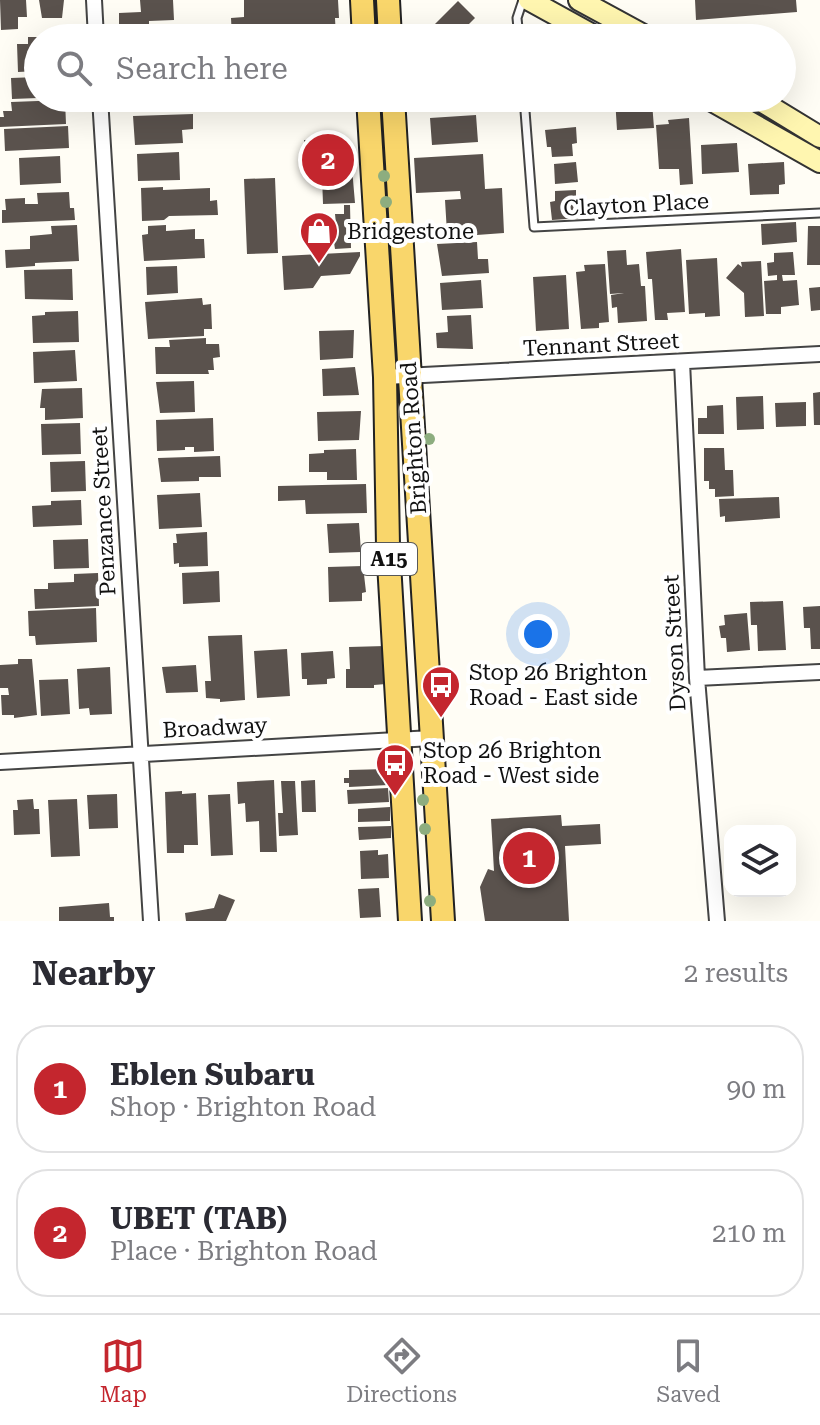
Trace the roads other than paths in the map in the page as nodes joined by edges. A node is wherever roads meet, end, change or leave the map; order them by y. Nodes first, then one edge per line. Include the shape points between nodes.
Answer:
1 (94, 0) edge
2 (362, 0) edge
3 (388, 0) edge
4 (523, 0) edge
5 (529, 0) edge
6 (579, 0) edge
7 (95, 24) edge
8 (363, 24) edge
9 (389, 24) edge
10 (518, 24) edge
11 (573, 24) edge
12 (623, 24) edge
13 (101, 112) edge
14 (369, 112) edge
15 (394, 112) edge
16 (525, 112) edge
17 (732, 112) edge
18 (779, 112) edge
19 (820, 137) edge
20 (820, 162) edge
21 (820, 213) edge
22 (820, 354) edge
23 (682, 362) junction
24 (385, 377) junction
25 (409, 377) junction
26 (820, 672) edge
27 (697, 678) junction
28 (432, 738) junction
29 (400, 740) junction
30 (139, 753) junction
31 (0, 762) edge
32 (151, 921) edge
33 (410, 921) edge
34 (443, 921) edge
35 (717, 921) edge

1 - 7 street
2 - 8 main road
3 - 9 main road
4 - 10 lane
5 - 11 main road
6 - 12 main road
13 - 30 street, Penzance Street
14 - 24 main road, Brighton Road / A15
15 - 25 main road, Brighton Road / A15
16 - 21 lane, Clayton Place via 534,227
17 - 20 main road
18 - 19 main road
22 - 23 street, Tennant Street
23 - 25 street, Tennant Street
23 - 27 street, Dyson Street
24 - 25 street, Tennant Street
24 - 29 main road, Brighton Road / A15
25 - 28 main road, Brighton Road / A15
26 - 27 street
27 - 35 street, Dyson Street
28 - 29 street, Broadway
28 - 34 main road, Brighton Road / A15
29 - 30 street, Broadway
29 - 33 main road, Brighton Road / A15
30 - 31 street, Broadway
30 - 32 street, Penzance Street

